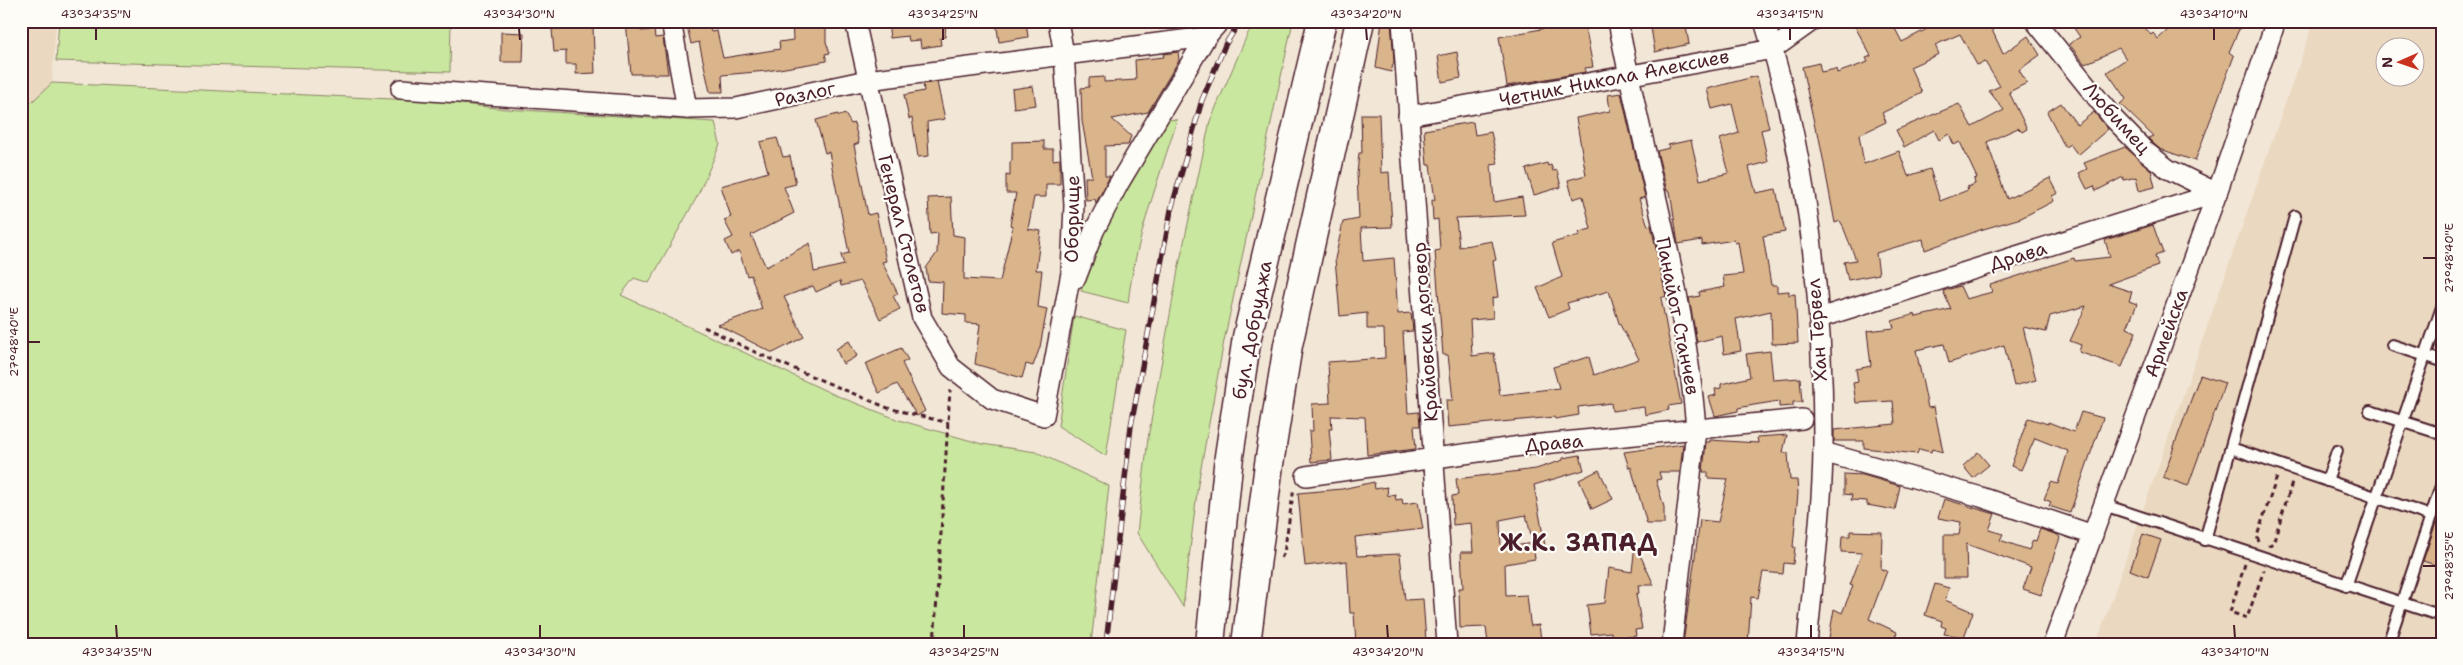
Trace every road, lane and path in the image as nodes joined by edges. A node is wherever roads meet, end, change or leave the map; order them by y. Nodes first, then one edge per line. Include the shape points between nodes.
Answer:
1 (671, 21) edge
2 (855, 21) edge
3 (1058, 21) edge
4 (1220, 21) edge
5 (1322, 21) edge
6 (1360, 21) edge
7 (1402, 21) edge
8 (1618, 21) edge
9 (1764, 21) edge
10 (1812, 21) edge
11 (2035, 21) edge
12 (2276, 21) edge
13 (1206, 37) junction
14 (1773, 49) junction
15 (1064, 54) junction
16 (1628, 77) junction
17 (867, 80) junction
18 (401, 88) dead end
19 (687, 109) junction
20 (1408, 116) junction
21 (2217, 193) junction
22 (2295, 216) dead end
23 (2442, 307) edge
24 (1065, 308) junction
25 (1819, 318) junction
26 (704, 327) dead end
27 (2392, 345) dead end
28 (2425, 356) junction
29 (2442, 361) edge
30 (951, 367) junction
31 (2370, 411) dead end
32 (1044, 416) joint
33 (1802, 420) dead end
34 (2402, 421) junction
35 (949, 423) junction
36 (1696, 430) junction
37 (2442, 434) edge
38 (2231, 448) junction
39 (2337, 451) dead end
40 (1822, 452) junction
41 (1433, 460) junction
42 (1306, 476) dead end
43 (2327, 480) junction
44 (2442, 483) edge
45 (2376, 497) junction
46 (2104, 505) junction
47 (2430, 516) junction
48 (2093, 535) junction
49 (2205, 540) junction
50 (2346, 586) junction
51 (2402, 604) junction
52 (2442, 616) edge
53 (934, 644) edge
54 (1210, 644) edge
55 (1246, 644) edge
56 (1447, 644) edge
57 (1672, 644) edge
58 (1806, 644) edge
59 (2053, 644) edge
60 (2388, 644) edge

1 - 19 street
2 - 17 street, Генерал Столетов
3 - 15 street, Оборище
4 - 13 street
5 - 54 main road, бул. Добруджа via 1247,337 1228,456
6 - 55 main road, бул. Добруджа via 1288,345
7 - 20 street, Крайовски договор
8 - 16 street, Панайот Станчев
9 - 14 street, Хан Тервел
10 - 14 street, Четник Никола Алексиев
11 - 21 street, Любимец via 2114,119 2146,152 2168,169
12 - 21 street, Армейска
13 - 15 street, Разлог
13 - 24 street via 1094,231
14 - 16 street, Четник Никола Алексиев
14 - 25 street, Хан Тервел via 1801,172
15 - 17 street, Разлог
15 - 24 street, Оборище via 1074,205 1071,273
16 - 20 street, Четник Никола Алексиев
16 - 36 street, Панайот Станчев via 1688,348
17 - 19 street, Разлог via 736,108
17 - 30 street, Генерал Столетов via 922,318
18 - 19 street, Разлог
20 - 41 street, Крайовски договор
21 - 25 street, Драва
21 - 46 street, Армейска
22 - 38 lane
23 - 28 lane
24 - 32 street, Оборище
25 - 40 street, Хан Тервел
26 - 35 path via 888,408
27 - 28 lane
28 - 29 lane
28 - 34 lane
30 - 32 street, Генерал Столетов via 992,399
30 - 35 path
31 - 34 lane
33 - 36 street, Драва
34 - 37 lane
34 - 45 lane
35 - 53 path
36 - 41 street, Драва via 1521,446
36 - 57 street, Панайот Станчев
38 - 43 lane
38 - 49 lane
39 - 43 lane
40 - 48 street via 1981,498
40 - 58 street, Хан Тервел
41 - 42 street, Драва
41 - 56 street, Крайовски договор
43 - 45 lane
44 - 47 lane
45 - 47 lane
45 - 50 lane
46 - 48 street, Армейска
46 - 49 lane
47 - 51 lane
48 - 59 street, Армейска
49 - 50 lane
50 - 51 lane
51 - 52 lane
51 - 60 lane

